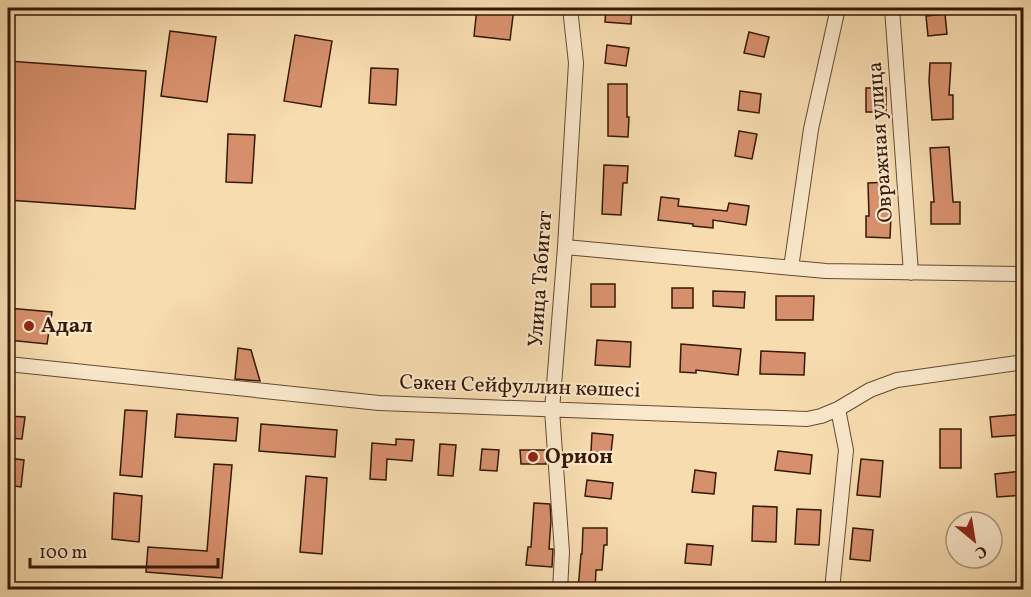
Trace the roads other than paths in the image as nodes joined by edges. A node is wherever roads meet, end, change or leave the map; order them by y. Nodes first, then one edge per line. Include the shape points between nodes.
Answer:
1 (570, 8) edge
2 (838, 8) edge
3 (892, 8) edge
4 (565, 247) junction
5 (791, 268) junction
6 (911, 273) junction
7 (1023, 274) edge
8 (1023, 362) edge
9 (8, 364) edge
10 (838, 409) junction
11 (552, 410) junction
12 (560, 590) edge
13 (832, 590) edge

1 - 4 street, Улица Табигат via 576,63
2 - 5 street via 811,129
3 - 6 street, Овражная улица
4 - 5 street
4 - 11 street, Улица Табигат
5 - 6 street
6 - 7 street
8 - 10 street, Сәкен Сейфуллин көшесі via 897,380
9 - 11 street, Сәкен Сейфуллин көшесі via 379,403
10 - 11 street, Сәкен Сейфуллин көшесі via 807,419
10 - 13 street via 846,450
11 - 12 street, Улица Табигат

